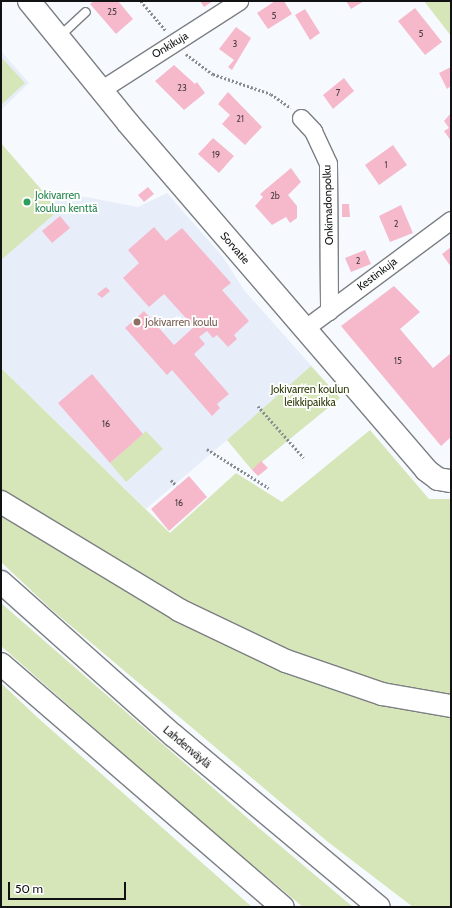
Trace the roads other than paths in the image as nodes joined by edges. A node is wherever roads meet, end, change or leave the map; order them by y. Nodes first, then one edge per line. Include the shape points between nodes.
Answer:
1 (29, 1) edge
2 (239, 1) edge
3 (86, 12) dead end
4 (60, 36) junction
5 (102, 89) junction
6 (301, 118) road end
7 (451, 220) edge
8 (329, 311) junction
9 (304, 329) junction
10 (451, 481) edge
11 (1, 502) edge
12 (1, 582) edge
13 (1, 664) edge
14 (451, 706) edge
15 (283, 907) edge
16 (379, 907) edge

1 - 4 main road, Sorvatie
2 - 5 street, Onkikuja
3 - 4 lane
4 - 5 main road, Sorvatie
5 - 9 main road, Sorvatie
6 - 8 street, Onkimadonpolku via 313,131 328,163
7 - 8 street, Kestinkuja
8 - 9 street, Kestinkuja
9 - 10 main road, Sorvatie via 426,470 438,479
11 - 14 main road via 179,610 286,662 382,694
12 - 16 main road, Lahdenväylä via 173,735
13 - 15 main road

